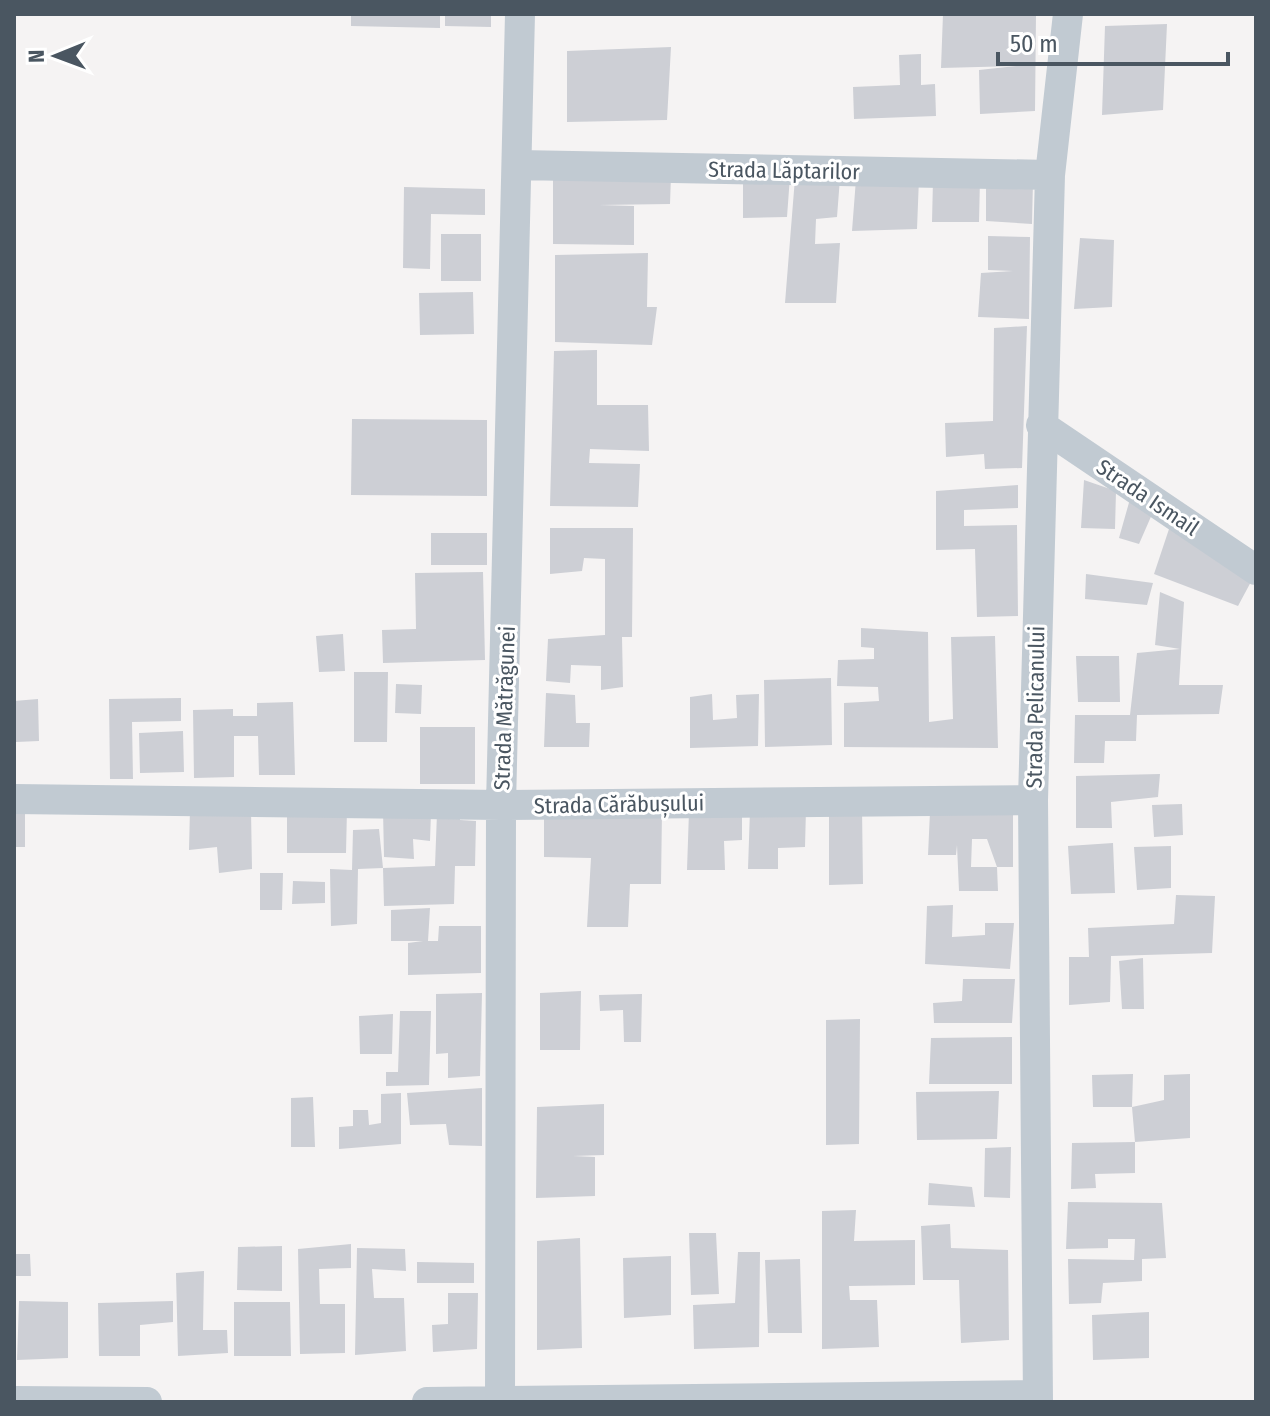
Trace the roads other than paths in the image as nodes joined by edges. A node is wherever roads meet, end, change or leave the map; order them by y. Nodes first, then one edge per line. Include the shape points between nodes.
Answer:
1 (520, 14) edge
2 (1068, 14) edge
3 (518, 165) junction
4 (1050, 175) junction
5 (1041, 425) junction
6 (1256, 570) edge
7 (14, 799) edge
8 (1033, 800) junction
9 (501, 805) junction
10 (1038, 1398) edge
11 (14, 1401) edge
12 (147, 1402) edge
13 (427, 1402) edge
14 (500, 1402) edge

1 - 3 street, Strada Mătrăgunei
2 - 4 street, Strada Pelicanului
3 - 4 street, Strada Lăptarilor
3 - 9 street, Strada Mătrăgunei
4 - 5 street, Strada Pelicanului
5 - 6 street, Strada Ismail
5 - 8 street, Strada Pelicanului
7 - 9 street, Strada Cărăbușului
8 - 9 street, Strada Cărăbușului
8 - 10 street, Strada Pelicanului
9 - 14 street, Strada Mătrăgunei
10 - 14 street
11 - 12 street
13 - 14 street

